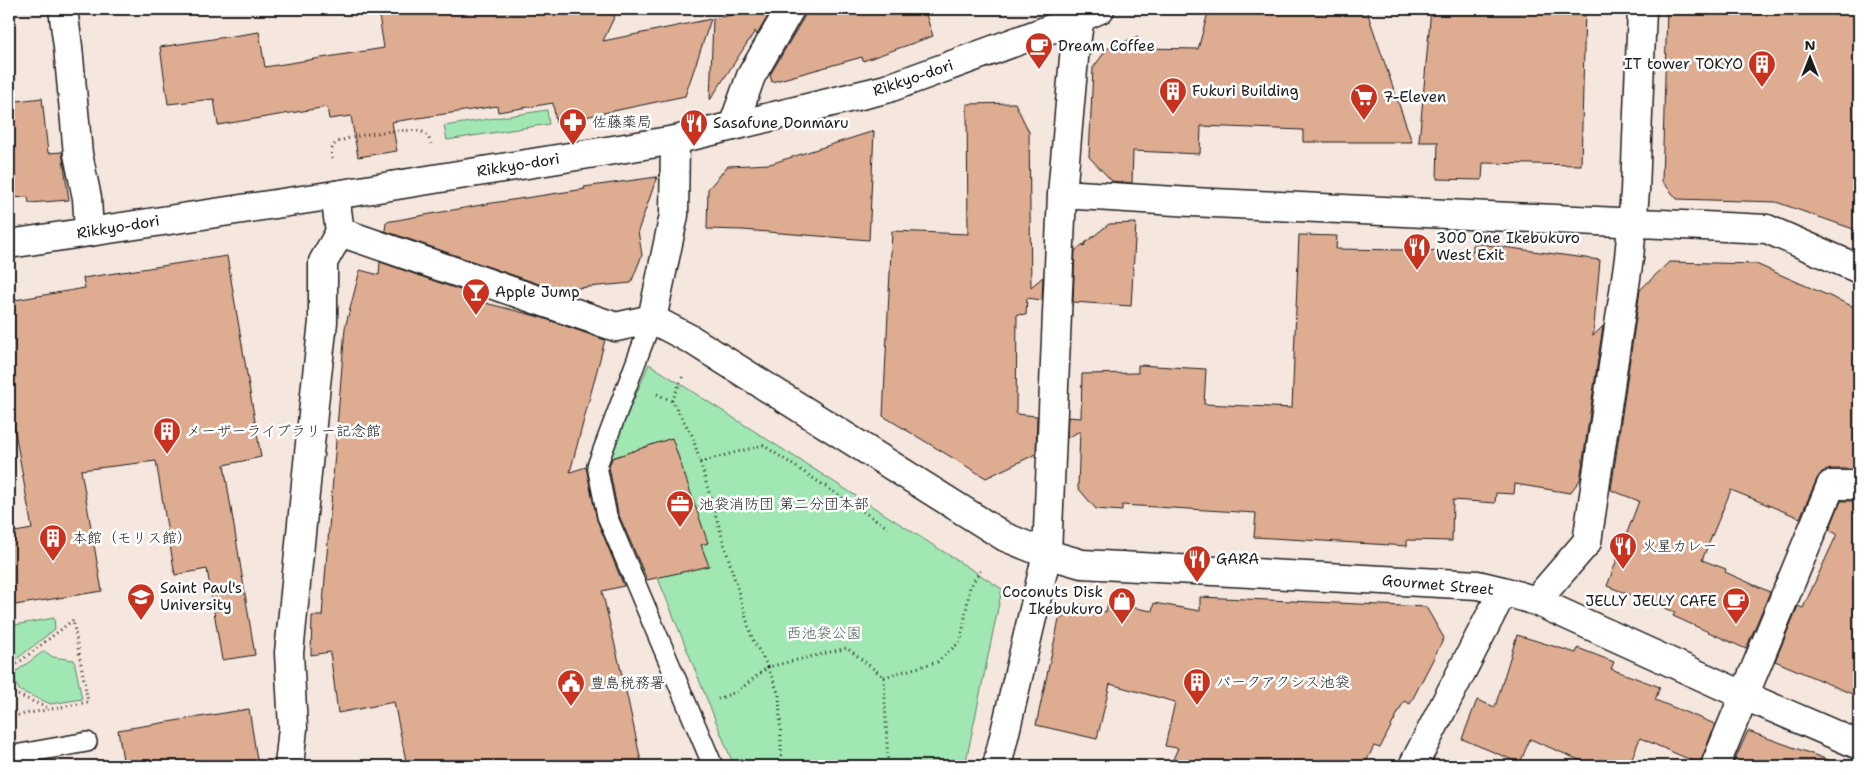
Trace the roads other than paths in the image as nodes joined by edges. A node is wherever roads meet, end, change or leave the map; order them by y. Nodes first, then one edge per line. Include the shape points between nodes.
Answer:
1 (63, 9) edge
2 (790, 9) edge
3 (1642, 9) edge
4 (1086, 12) edge
5 (733, 126) junction
6 (675, 140) junction
7 (1062, 194) junction
8 (335, 195) junction
9 (1631, 222) junction
10 (88, 232) junction
11 (340, 232) junction
12 (9, 244) edge
13 (1859, 269) edge
14 (652, 319) junction
15 (1859, 485) edge
16 (1047, 554) junction
17 (1503, 591) junction
18 (1536, 601) junction
19 (1745, 696) junction
20 (87, 742) dead end
21 (1859, 745) edge
22 (9, 756) edge
23 (289, 766) edge
24 (713, 766) edge
25 (997, 766) edge
26 (1413, 766) edge
27 (1715, 766) edge

1 - 10 street via 78,154 87,198
2 - 5 street via 751,76
3 - 9 street
4 - 5 street, Rikkyo-dori via 886,89
4 - 7 street
5 - 6 street, Rikkyo-dori
6 - 8 street, Rikkyo-dori
6 - 14 street via 674,215
7 - 9 street
7 - 16 street
8 - 10 street, Rikkyo-dori
8 - 11 street
9 - 13 street via 1767,230
9 - 18 street via 1625,290 1587,542
10 - 12 street, Rikkyo-dori
11 - 14 street via 616,327
11 - 23 street via 323,262 324,322 289,653 292,728
14 - 16 street, Gourmet Street via 692,340 1005,537
14 - 24 lane via 597,466 607,516
15 - 19 street via 1831,485
16 - 17 street, Gourmet Street via 1082,564 1478,585
16 - 25 street
17 - 18 street, Gourmet Street
17 - 26 street
18 - 19 street, Gourmet Street
19 - 21 street, Gourmet Street
19 - 27 street
20 - 22 lane

